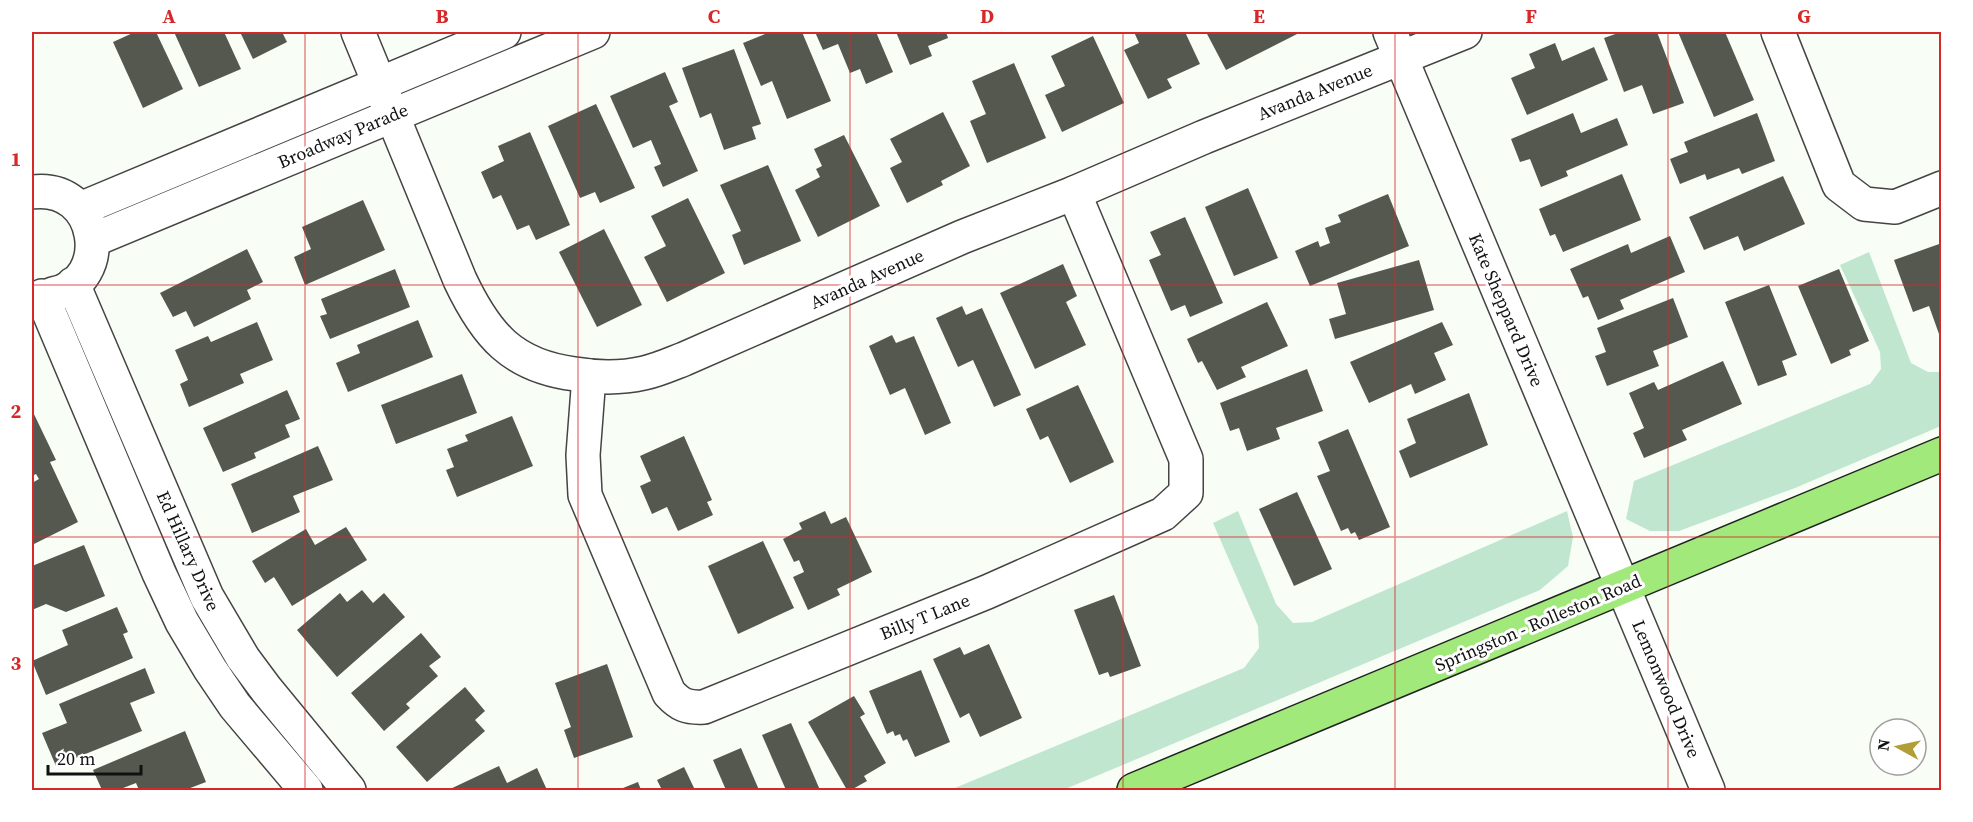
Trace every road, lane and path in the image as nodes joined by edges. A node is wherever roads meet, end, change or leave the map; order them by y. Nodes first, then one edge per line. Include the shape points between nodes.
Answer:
1 (358, 32) edge
2 (504, 32) edge
3 (593, 32) edge
4 (1465, 32) edge
5 (1778, 32) edge
6 (1395, 45) edge
7 (379, 83) junction
8 (393, 115) junction
9 (1941, 188) edge
10 (32, 192) edge
11 (1074, 193) junction
12 (80, 209) junction
13 (93, 240) junction
14 (73, 284) junction
15 (37, 295) edge
16 (589, 376) junction
17 (1941, 454) edge
18 (1623, 587) junction
19 (306, 790) edge
20 (350, 790) edge
21 (1134, 790) edge
22 (1708, 790) edge

1 - 7 street, Avanda Avenue
2 - 7 street, Broadway Parade
3 - 8 street, Broadway Parade
4 - 6 street, Avanda Avenue
5 - 9 street via 1839,185 1864,204 1895,207
6 - 11 street, Avanda Avenue via 1204,137
6 - 18 street, Kate Sheppard Drive
7 - 8 street, Avanda Avenue
7 - 12 street, Broadway Parade
8 - 13 street, Broadway Parade
8 - 16 street, Avanda Avenue via 459,280 490,332 534,365
10 - 12 street via 51,192
11 - 16 street, Avanda Avenue via 962,237 684,359 645,373
11 - 16 street, Billy T Lane via 1186,459 1186,493 1163,514 987,592 704,707 679,704 669,693 585,495 583,455
12 - 13 street
13 - 14 street via 91,257
14 - 15 street via 59,293
14 - 20 street, Ed Hillary Drive via 207,597 243,658
15 - 19 street, Ed Hillary Drive via 182,622 235,706
17 - 18 main road, Springston - Rolleston Road
18 - 21 main road, Springston - Rolleston Road
18 - 22 street, Lemonwood Drive

